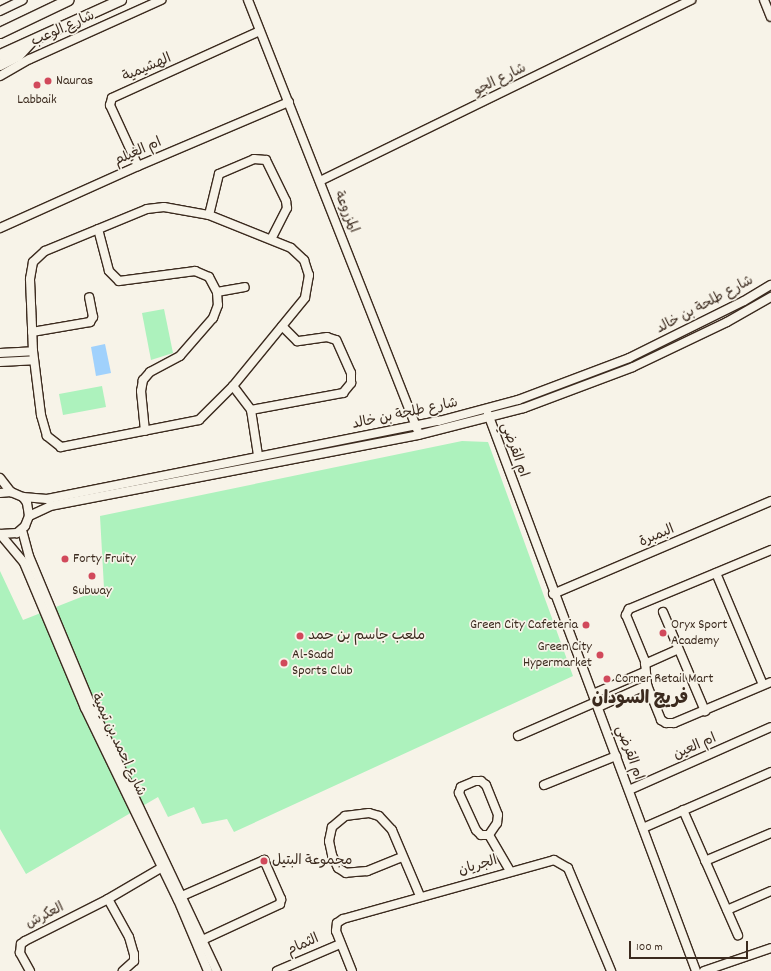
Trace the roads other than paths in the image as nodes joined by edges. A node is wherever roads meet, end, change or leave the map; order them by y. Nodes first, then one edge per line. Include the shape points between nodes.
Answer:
1 (23, 0) edge
2 (69, 0) edge
3 (121, 0) edge
4 (161, 0) edge
5 (248, 0) edge
6 (690, 0) edge
7 (764, 0) edge
8 (0, 11) edge
9 (771, 17) edge
10 (260, 31) junction
11 (0, 33) edge
12 (30, 42) junction
13 (0, 55) edge
14 (0, 65) edge
15 (0, 76) edge
16 (289, 102) junction
17 (138, 166) junction
18 (320, 181) junction
19 (209, 215) junction
20 (0, 228) edge
21 (98, 228) junction
22 (271, 239) junction
23 (771, 285) edge
24 (245, 288) dead end
25 (217, 292) junction
26 (89, 297) dead end
27 (771, 297) edge
28 (282, 326) junction
29 (32, 332) junction
30 (33, 351) junction
31 (2, 357) edge
32 (34, 360) junction
33 (233, 386) junction
34 (486, 409) junction
35 (251, 410) junction
36 (489, 418) junction
37 (415, 425) junction
38 (145, 431) junction
39 (418, 435) junction
40 (258, 455) junction
41 (0, 478) edge
42 (11, 492) junction
43 (0, 493) edge
44 (23, 497) junction
45 (771, 501) edge
46 (29, 516) junction
47 (22, 530) junction
48 (0, 534) edge
49 (771, 550) edge
50 (716, 573) junction
51 (553, 594) junction
52 (663, 612) dead end
53 (678, 650) junction
54 (645, 668) junction
55 (771, 682) edge
56 (647, 685) junction
57 (763, 685) junction
58 (596, 701) junction
59 (705, 711) junction
60 (771, 727) edge
61 (518, 736) dead end
62 (616, 756) junction
63 (771, 772) edge
64 (544, 785) dead end
65 (629, 790) junction
66 (683, 810) junction
67 (642, 828) junction
68 (771, 833) edge
69 (488, 835) junction
70 (402, 857) junction
71 (705, 861) junction
72 (164, 866) junction
73 (510, 871) junction
74 (771, 891) edge
75 (182, 896) junction
76 (420, 896) junction
77 (108, 899) junction
78 (727, 910) junction
79 (738, 935) dead end
80 (199, 942) junction
81 (340, 944) junction
82 (771, 948) edge
83 (30, 971) edge
84 (123, 971) edge
85 (208, 971) edge
86 (216, 971) edge
87 (277, 971) edge
88 (352, 971) edge
89 (612, 971) edge
90 (696, 971) edge
91 (704, 971) edge

1 - 8 street
2 - 11 main road, شارع الوعب
3 - 12 main road, شارع الوعب
4 - 15 street, شارع الوعب via 30,58
5 - 10 street, المزروعة
6 - 18 street, شارع الجو
7 - 9 street
10 - 16 street, المزروعة
10 - 17 street, الهشيمية via 112,98 110,105
12 - 13 main road, شارع الوعب
12 - 14 main road via 18,56
16 - 17 street, ام الغيلم
16 - 18 street, المزروعة
17 - 20 street, ام الغيلم
18 - 37 street, المزروعة
19 - 21 street via 164,207 147,209
19 - 22 street
19 - 22 street via 219,174 254,159 266,160 287,208
21 - 25 street via 109,271 119,281 195,271 209,277
21 - 29 street via 45,251 33,262 30,280
22 - 28 street via 299,254 309,275 306,298
23 - 34 street, شارع طلحة بن خالد via 706,320 602,370 545,392
24 - 25 street
25 - 38 street via 217,311 213,318 180,356 150,372 142,380
26 - 29 street via 93,317 90,322
27 - 36 street, شارع طلحة بن خالد via 727,322 633,367 550,400
28 - 33 street
28 - 35 street via 297,341 327,337 336,340 351,373 351,383 343,393
29 - 30 street
30 - 31 street
30 - 32 street
31 - 32 street
32 - 38 street via 41,415 47,436 52,443 69,447
33 - 35 street
33 - 38 street via 199,420
34 - 36 street, ام القرضي
34 - 37 street, شارع طلحة بن خالد
35 - 40 street
36 - 39 street, شارع طلحة بن خالد
36 - 51 street, ام القرضي
37 - 39 street, المزروعة
37 - 40 street, شارع طلحة بن خالد
39 - 46 street, شارع طلحة بن خالد via 50,506
40 - 44 street, شارع طلحة بن خالد via 47,499
41 - 42 street
42 - 43 street
42 - 44 street, شارع طلحة بن خالد
44 - 46 street via 27,503
45 - 51 street, البمبرة
46 - 47 street
47 - 48 street via 11,535
47 - 72 street, شارع احمد بن تيمية via 29,556 91,705
48 - 72 street, شارع احمد بن تيمية via 24,563 85,708
49 - 50 street
50 - 54 street via 628,610 627,617
50 - 57 street
51 - 58 street, ام القرضي
52 - 53 street
53 - 54 street
53 - 59 street
54 - 56 street
54 - 58 street
55 - 57 street
56 - 58 street
56 - 59 street via 661,720 666,723 674,723
57 - 59 street
58 - 61 street
58 - 62 street, ام القرضي
60 - 65 street, ام العين
62 - 64 street
62 - 65 street, ام القرضي
63 - 66 street
65 - 67 street, ام القرضي
66 - 67 street
66 - 71 street
67 - 90 street, ام القرضي
68 - 71 street
69 - 69 street via 494,830 498,815 486,785 475,780 461,787 459,793 476,830 481,835
69 - 73 street
70 - 70 street via 392,830 379,816 369,813 344,816 332,827 329,841 332,856 338,868 346,873 367,871
70 - 76 street
71 - 78 street
72 - 75 street, شارع احمد بن تيمية
72 - 77 street, العكرش
72 - 80 street, شارع احمد بن تيمية
73 - 76 street, الجريان
73 - 89 street, الجريان via 554,860 568,868
74 - 78 street
75 - 80 street, شارع احمد بن تيمية
75 - 80 street via 260,860 266,863 282,899 280,904
76 - 81 street, الجريان via 343,918 337,924 336,931
77 - 83 street, العكرش via 21,944 20,953
77 - 84 street via 129,937 134,954 134,961
78 - 79 street
80 - 85 street, شارع احمد بن تيمية
80 - 86 street, شارع احمد بن تيمية
81 - 87 street, الثمام
81 - 88 street, الجريان
82 - 91 street

